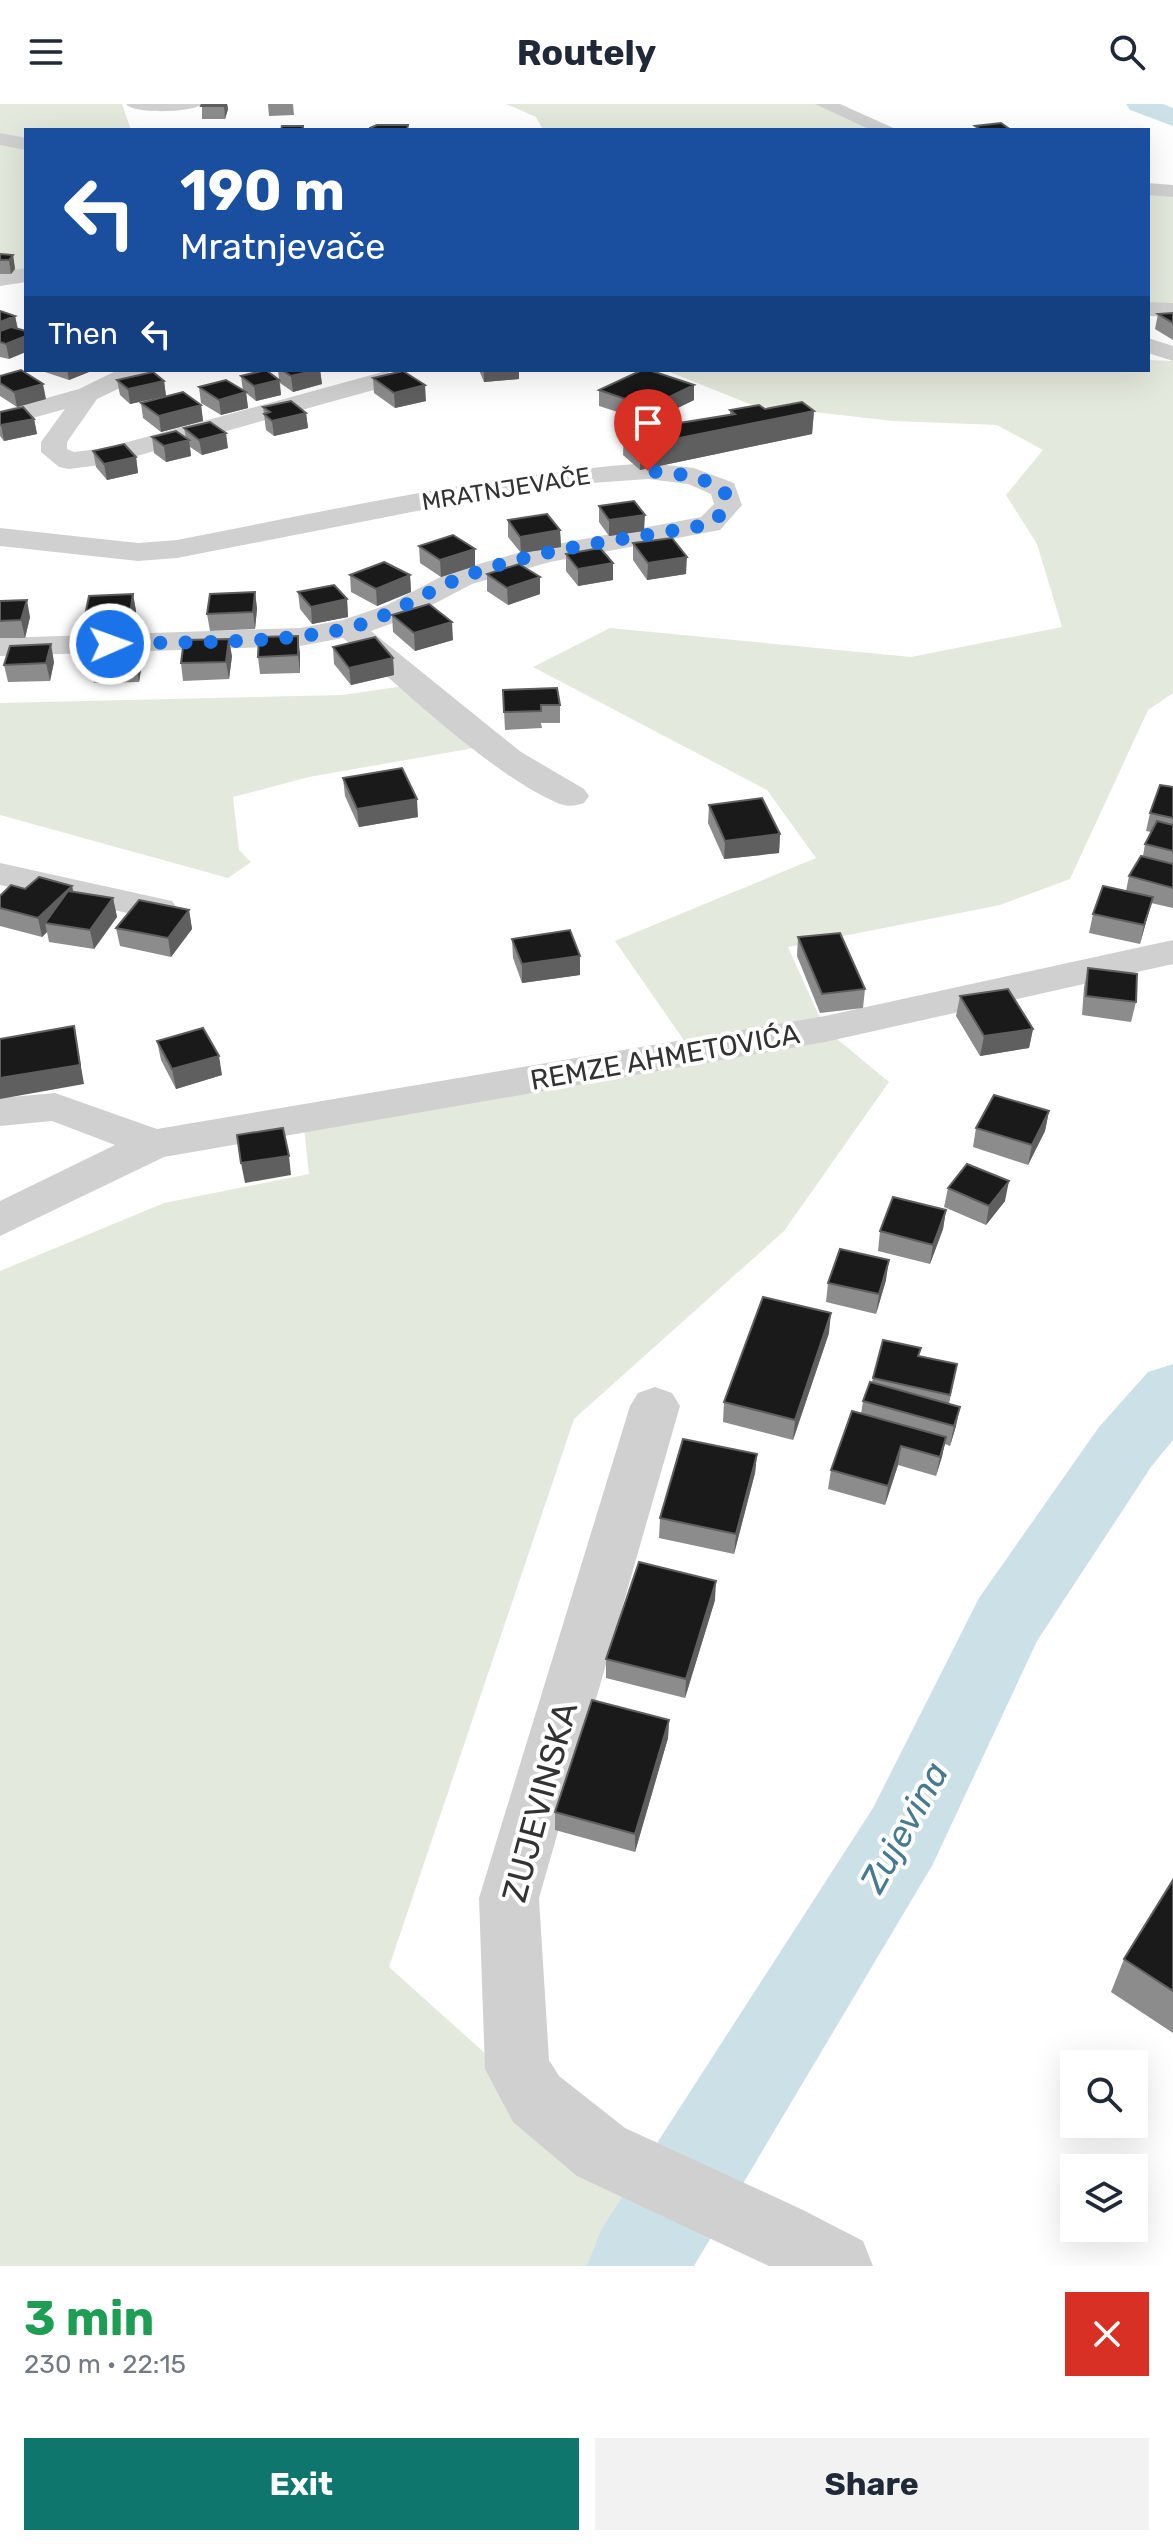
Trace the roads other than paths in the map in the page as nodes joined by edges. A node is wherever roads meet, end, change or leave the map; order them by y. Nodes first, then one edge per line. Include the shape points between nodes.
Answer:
1 (193, 104) edge
2 (824, 104) edge
3 (137, 109) edge
4 (883, 128) edge
5 (0, 139) edge
6 (24, 144) edge
7 (1150, 189) edge
8 (1173, 191) edge
9 (24, 275) edge
10 (0, 279) edge
11 (1150, 309) edge
12 (1173, 310) edge
13 (1150, 346) edge
14 (1173, 354) edge
15 (134, 372) edge
16 (386, 379) edge
17 (88, 394) junction
18 (0, 419) edge
19 (0, 537) edge
20 (349, 628) junction
21 (0, 647) edge
22 (572, 796) dead end
23 (0, 874) edge
24 (159, 909) edge
25 (1173, 952) edge
26 (0, 1112) edge
27 (154, 1144) junction
28 (0, 1220) edge
29 (655, 1406) dead end
30 (838, 2266) edge

1 - 3 street
2 - 4 street
5 - 6 street
7 - 8 street
9 - 10 street
11 - 12 street
13 - 14 street
15 - 17 street
16 - 17 street via 108,456 69,461 54,452 54,442
17 - 18 street
19 - 20 street, MRATNJEVAČE via 138,552 591,475 648,471 694,476 724,489 728,505 710,524 546,554 461,578 398,611
20 - 21 street, MRATNJEVAČE via 300,637
20 - 22 street via 509,759
23 - 24 street
25 - 27 street, REMZE AHMETOVIĆA via 825,1029
26 - 27 street via 55,1107
27 - 28 street, REMZE AHMETOVIĆA
29 - 30 street, ZUJEVINSKA via 509,1898 517,2069 536,2099 601,2152

